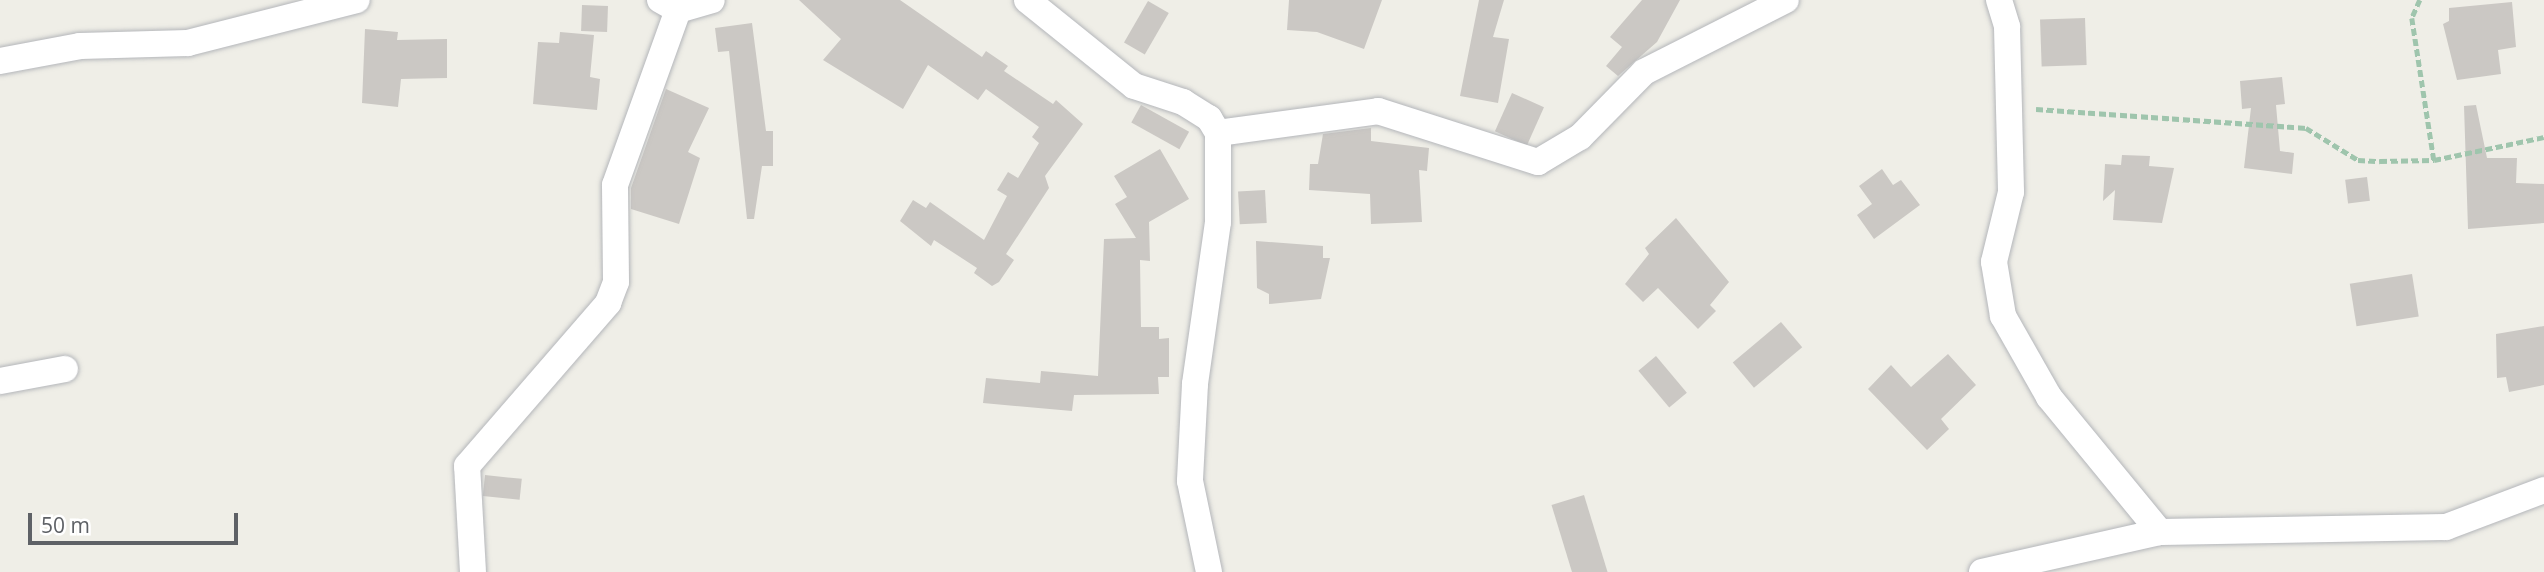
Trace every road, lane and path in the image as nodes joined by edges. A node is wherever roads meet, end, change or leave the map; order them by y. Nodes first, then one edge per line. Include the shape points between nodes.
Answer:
1 (357, 0) edge
2 (712, 0) edge
3 (1027, 0) edge
4 (1786, 0) edge
5 (1999, 0) edge
6 (2420, 0) edge
7 (669, 5) edge
8 (0, 61) edge
9 (2007, 108) junction
10 (1217, 133) junction
11 (2544, 136) edge
12 (2434, 160) junction
13 (65, 369) dead end
14 (0, 382) edge
15 (2544, 490) edge
16 (2160, 532) junction
17 (473, 572) edge
18 (1209, 572) edge
19 (1982, 572) edge

1 - 8 street via 188,43 80,46
2 - 7 street
3 - 10 street via 1134,86 1183,102 1209,118
4 - 10 street via 1644,72 1580,137 1538,162 1378,111
5 - 9 street via 2007,27
6 - 12 path via 2412,18
7 - 17 street via 615,185 616,282 608,303 467,466
9 - 12 path via 2306,128 2358,160
9 - 16 street via 2011,192 1994,262 2010,336 2049,397
10 - 18 street via 1218,222 1195,384 1190,481
11 - 12 path
13 - 14 street
15 - 16 street via 2446,527
16 - 19 street

